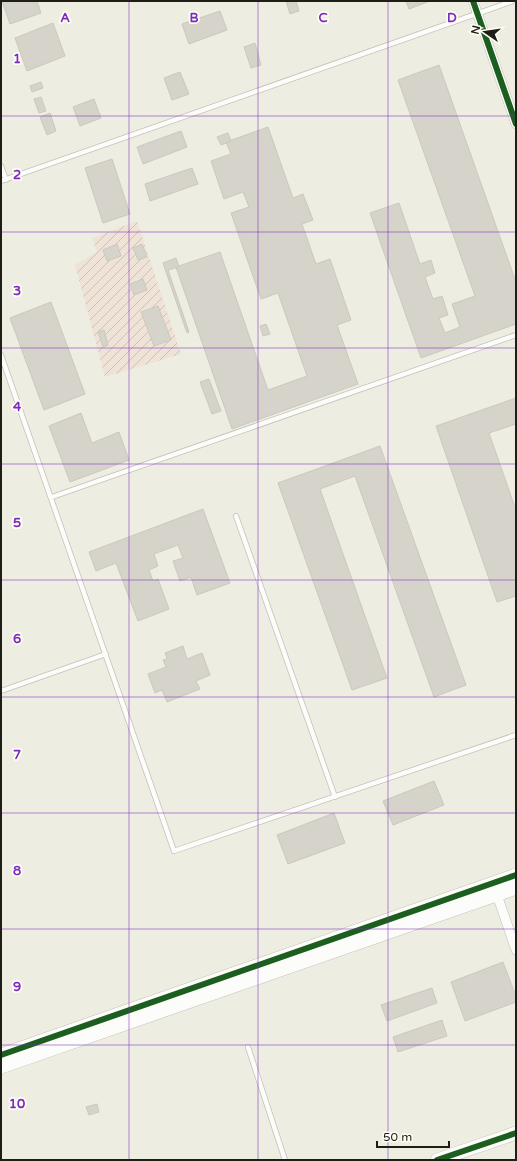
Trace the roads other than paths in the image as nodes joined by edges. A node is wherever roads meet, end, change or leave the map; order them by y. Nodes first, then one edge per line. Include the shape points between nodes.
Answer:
1 (473, 1) edge
2 (513, 1) edge
3 (477, 14) junction
4 (516, 124) edge
5 (1, 166) edge
6 (3, 181) edge
7 (516, 335) edge
8 (1, 355) edge
9 (52, 497) junction
10 (236, 516) dead end
11 (106, 654) junction
12 (1, 691) edge
13 (516, 735) edge
14 (335, 797) junction
15 (516, 875) edge
16 (516, 888) edge
17 (495, 889) junction
18 (516, 950) edge
19 (248, 1048) dead end
20 (1, 1055) edge
21 (1, 1067) edge
22 (516, 1133) edge
23 (285, 1160) edge
24 (437, 1160) edge

1 - 3 street
2 - 3 lane
3 - 4 street
3 - 6 lane
5 - 6 lane
7 - 9 lane
8 - 9 lane
9 - 11 lane
10 - 14 lane
11 - 12 lane
11 - 14 lane via 174,851
13 - 14 lane
15 - 17 street
16 - 17 street
17 - 18 street
17 - 20 street
17 - 21 street
19 - 23 lane
22 - 24 street

